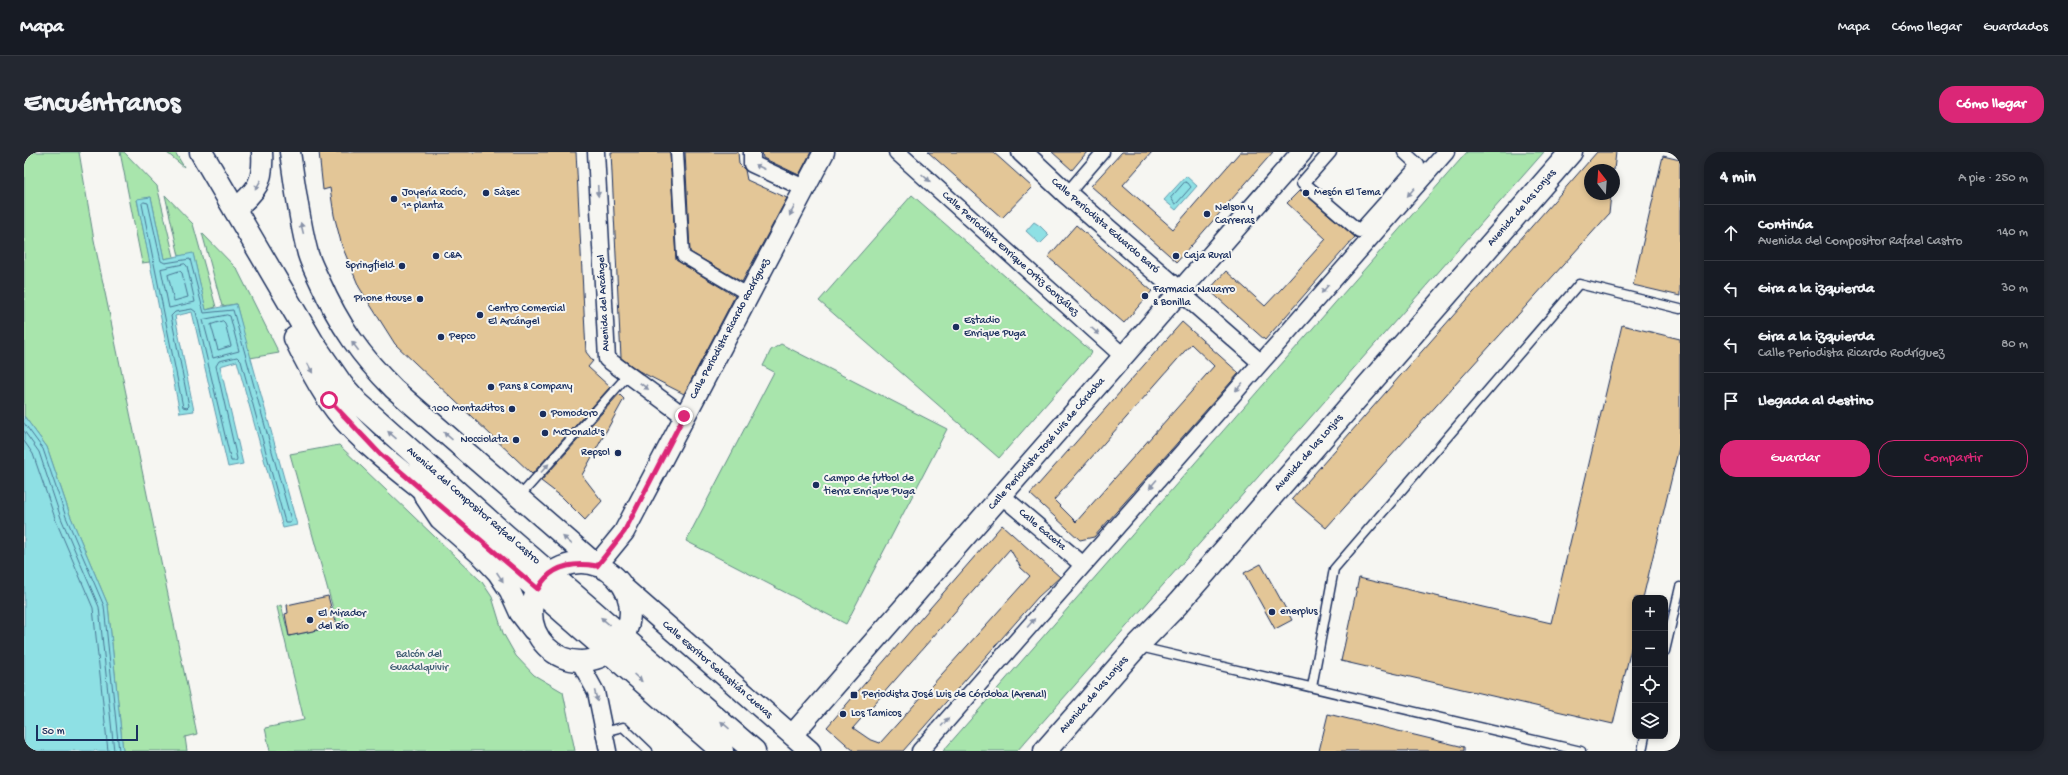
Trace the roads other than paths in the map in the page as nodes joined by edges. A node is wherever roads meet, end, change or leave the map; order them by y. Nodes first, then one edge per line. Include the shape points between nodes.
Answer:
1 (201, 152) edge
2 (262, 152) edge
3 (290, 152) edge
4 (596, 152) edge
5 (677, 152) edge
6 (752, 152) edge
7 (824, 152) edge
8 (1022, 152) edge
9 (1103, 152) edge
10 (1330, 152) edge
11 (1399, 152) edge
12 (1404, 152) edge
13 (1446, 152) edge
14 (1572, 152) edge
15 (901, 153) edge
16 (1296, 156) edge
17 (1421, 171) junction
18 (1308, 178) junction
19 (804, 188) junction
20 (1067, 194) junction
21 (237, 215) junction
22 (1367, 231) junction
23 (1179, 290) junction
24 (749, 295) junction
25 (1680, 309) edge
26 (1123, 356) junction
27 (1260, 362) junction
28 (628, 375) junction
29 (684, 416) junction
30 (419, 486) junction
31 (1002, 496) junction
32 (519, 497) junction
33 (1082, 564) junction
34 (597, 566) junction
35 (544, 582) junction
36 (1680, 587) edge
37 (624, 588) junction
38 (538, 636) junction
39 (1668, 638) edge
40 (616, 644) junction
41 (1137, 646) junction
42 (579, 661) junction
43 (1312, 687) junction
44 (604, 732) junction
45 (792, 735) junction
46 (1644, 739) edge
47 (1048, 749) edge
48 (608, 751) edge
49 (648, 751) edge
50 (722, 751) edge
51 (754, 751) edge
52 (810, 751) edge
53 (920, 751) edge
54 (1581, 751) edge
55 (1642, 751) edge

1 - 21 main road, Avenida del Compositor Rafael Castro
2 -> 21 street via 263,169 260,184
32 -> 3 street via 394,389 368,363 345,332 309,256
4 -> 28 street, Avenida del Arcángel via 607,359
5 - 24 street via 683,256
19 -> 6 street via 752,164
7 - 19 street, Calle Periodista Ricardo Rodríguez
8 - 20 street, Calle Periodista Eduardo Baró
9 - 20 street
10 - 18 street
11 - 17 street
12 - 17 street
13 - 17 street
14 - 41 main road, Avenida de las Lonjas via 1176,606
15 -> 26 street, Calle Periodista Enrique Ortiz González
16 - 18 street
16 - 23 street, Calle Periodista José Luis de Córdoba
17 - 22 street
18 - 22 street
19 -> 24 street, Calle Periodista Ricardo Rodríguez
20 - 23 street, Calle Periodista Eduardo Baró
21 -> 30 main road, Avenida del Compositor Rafael Castro via 300,348 329,400 380,454
35 -> 21 main road, Avenida del Compositor Rafael Castro via 346,389 313,343
22 -> 27 street
23 - 26 street, Calle Periodista José Luis de Córdoba
23 - 27 street, Calle Periodista Eduardo Baró
24 - 29 street, Calle Periodista Ricardo Rodríguez
25 - 43 lane via 1579,284 1334,569
26 - 31 street, Calle Periodista José Luis de Córdoba
27 -> 33 street
28 -> 29 street, Avenida del Arcángel
32 -> 28 lane
29 - 34 street, Calle Periodista Ricardo Rodríguez via 624,532
30 - 35 main road, Avenida del Compositor Rafael Castro
30 -> 38 street, Avenida del Compositor Rafael Castro via 440,520 498,573 520,613
31 - 33 street, Calle Gaceta
31 - 45 street, Calle Periodista José Luis de Córdoba
34 -> 32 street
53 -> 33 street
34 - 35 street via 580,563 564,566
34 - 37 street, Calle Escritor Sebastián Cuevas via 617,578
35 - 38 street via 532,609 532,620
35 - 40 main road, Avenida del Compositor Rafael Castro
36 - 39 lane
37 - 40 street via 629,604 629,620
37 - 45 street, Calle Escritor Sebastián Cuevas
38 - 42 street, Avenida del Compositor Rafael Castro via 548,649 562,657
40 - 42 street via 592,660
40 -> 50 main road, Avenida del Compositor Rafael Castro
51 -> 40 main road, Avenida del Compositor Rafael Castro
41 - 43 lane
41 - 47 main road, Avenida de las Lonjas
42 -> 44 street via 596,692
43 - 54 lane
44 - 48 street
44 - 49 lane via 623,728
45 - 52 street, Calle Escritor Sebastián Cuevas
46 - 55 lane

